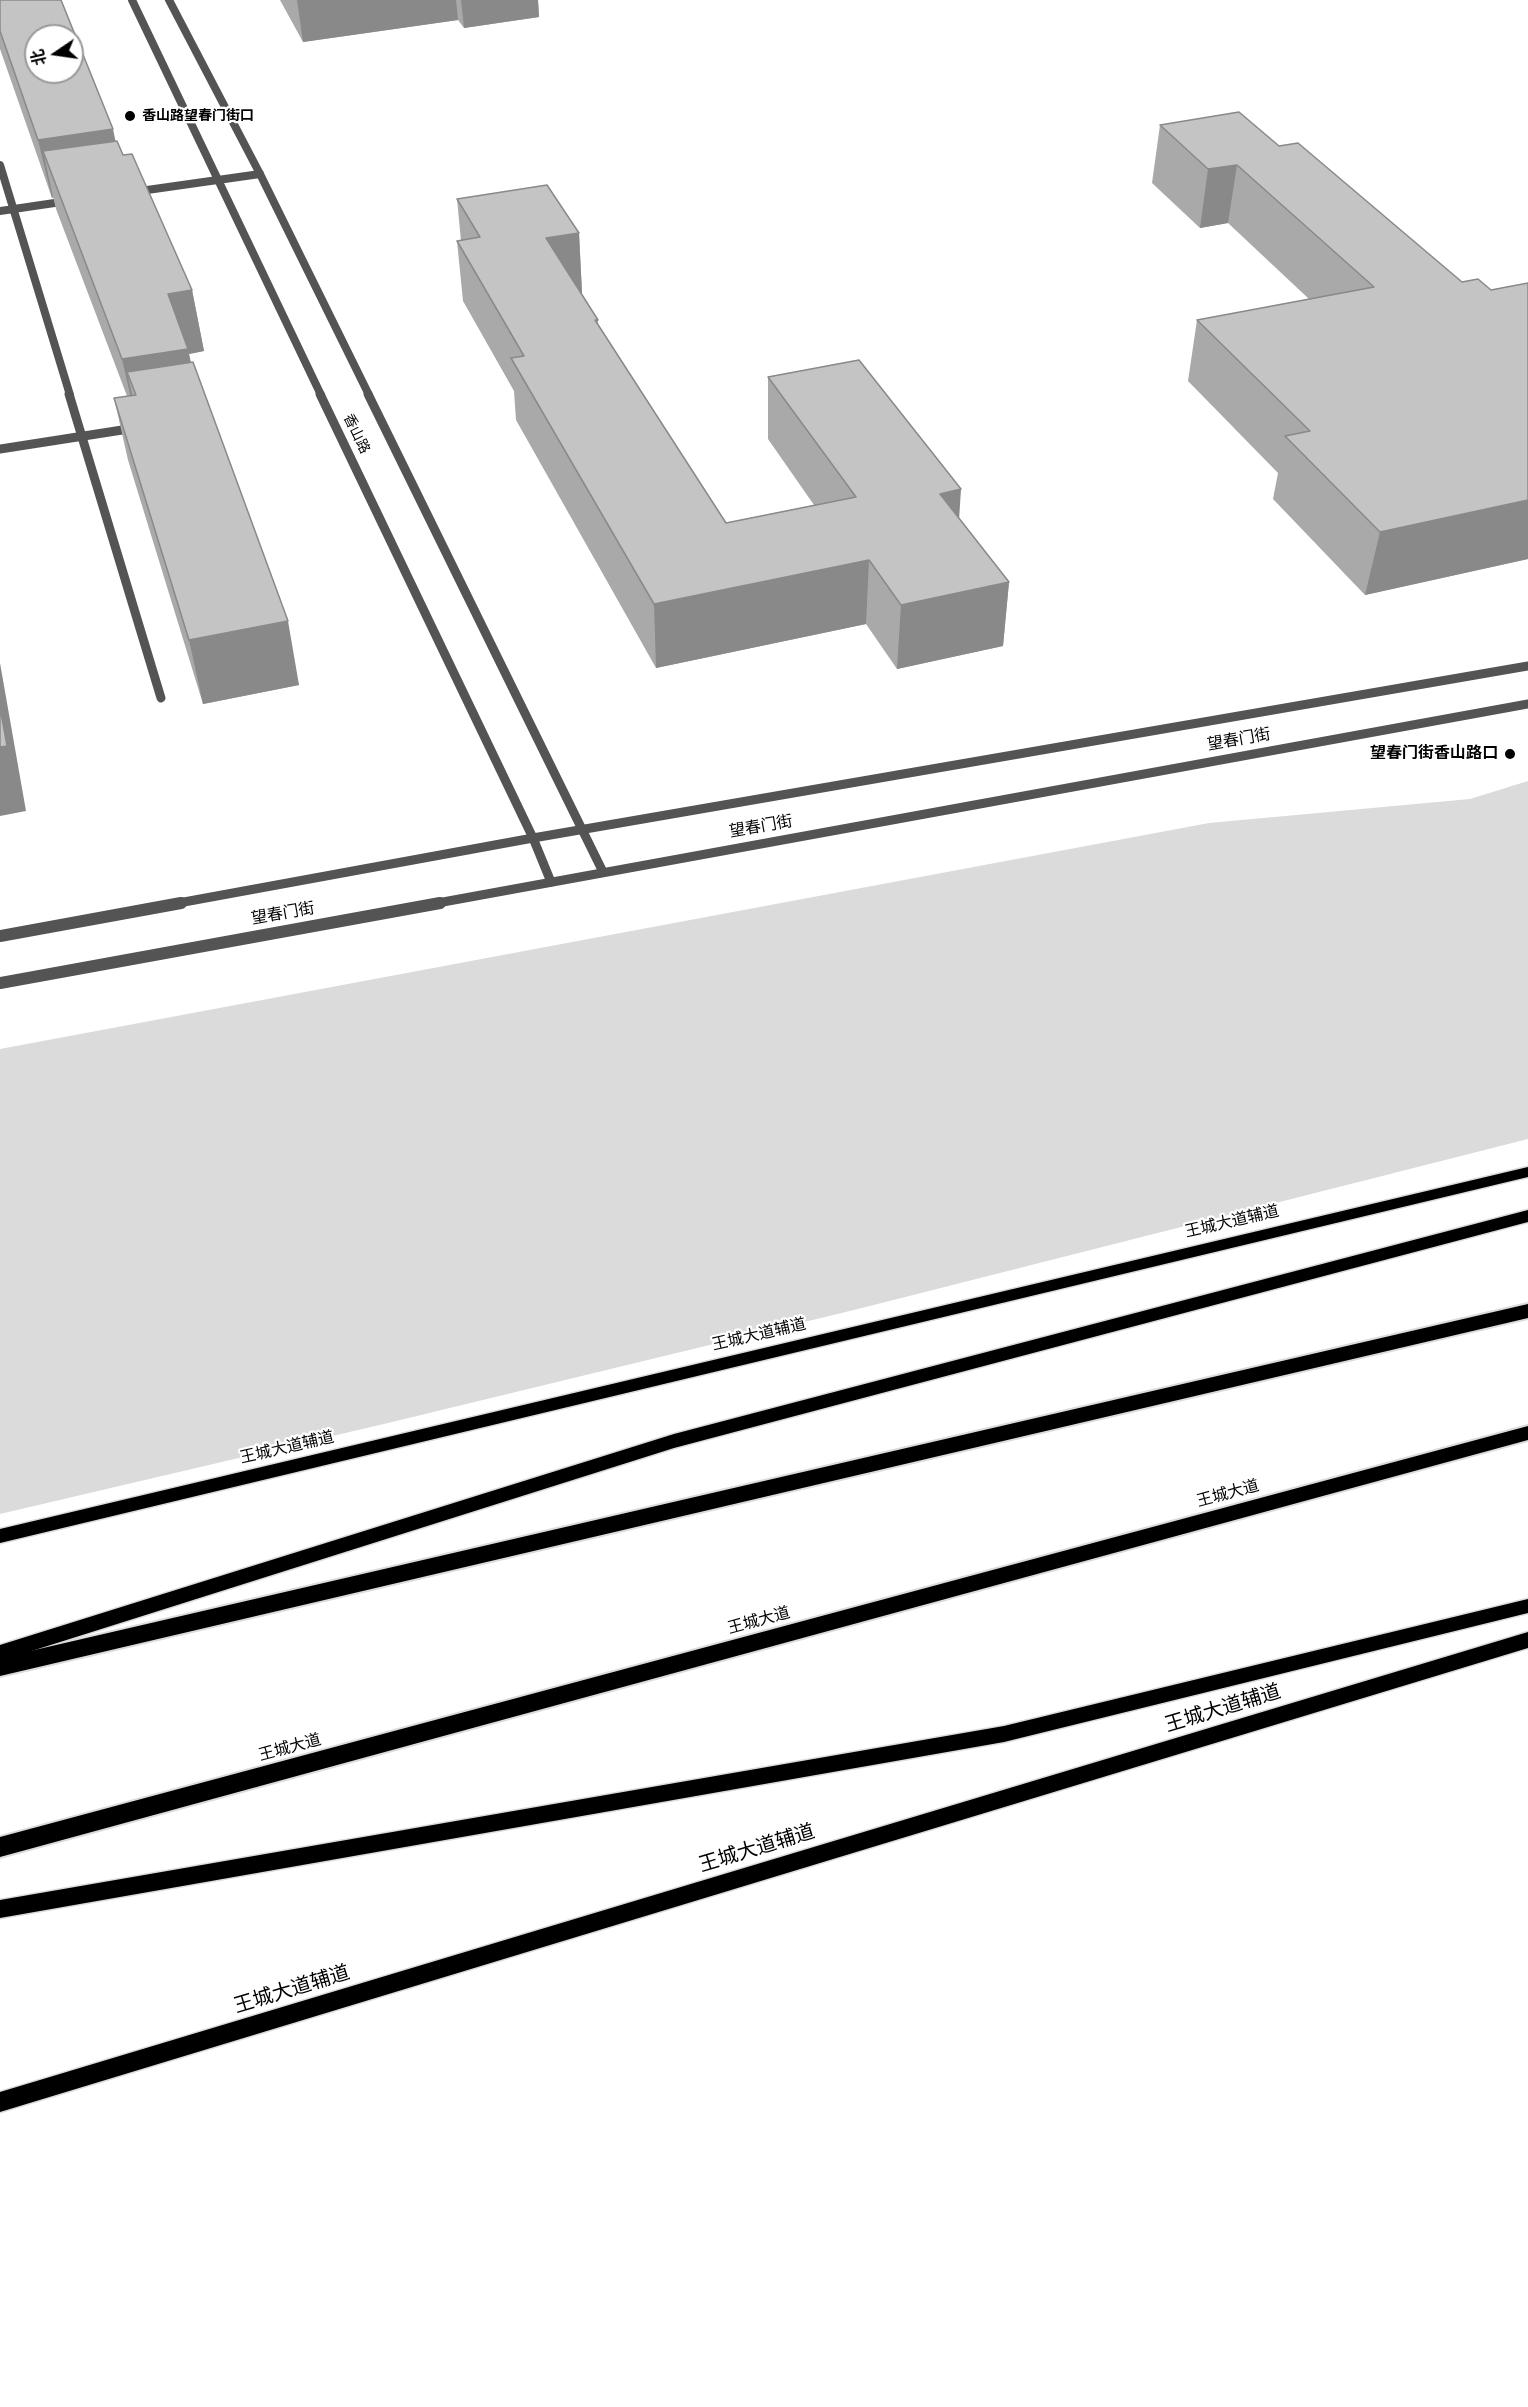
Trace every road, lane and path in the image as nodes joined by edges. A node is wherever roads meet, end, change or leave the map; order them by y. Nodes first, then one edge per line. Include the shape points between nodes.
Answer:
1 (132, 0) edge
2 (168, 0) edge
3 (0, 165) edge
4 (260, 174) junction
5 (218, 180) junction
6 (127, 193) edge
7 (82, 200) edge
8 (13, 209) junction
9 (0, 211) edge
10 (149, 426) edge
11 (82, 436) junction
12 (0, 449) edge
13 (1528, 666) edge
14 (161, 698) dead end
15 (1528, 704) edge
16 (584, 830) junction
17 (533, 838) junction
18 (603, 872) junction
19 (551, 882) junction
20 (0, 936) edge
21 (0, 983) edge
22 (1528, 1172) edge
23 (1528, 1216) edge
24 (1528, 1311) edge
25 (1528, 1433) edge
26 (0, 1536) edge
27 (1528, 1606) edge
28 (1528, 1640) edge
29 (0, 1653) edge
30 (0, 1666) edge
31 (0, 1847) edge
32 (0, 1909) edge
33 (0, 2102) edge

1 - 5 street, 香山路
2 - 4 street, 香山路
3 - 8 street
4 - 5 street
4 - 16 street, 香山路
5 - 6 street
5 - 17 street, 香山路
7 - 8 street
8 - 9 street
8 - 11 street
10 - 11 street
11 - 12 street
11 - 14 street
13 - 16 street, 望春门街
15 - 18 street, 望春门街
16 - 17 street, 望春门街
16 - 18 street, 香山路
17 - 19 street, 香山路
17 - 20 street, 望春门街
18 - 19 street, 望春门街
19 - 21 street, 望春门街
22 - 26 main road, 王城大道辅道
23 - 29 main road via 674,1441
24 - 30 highway
25 - 31 highway, 王城大道
27 - 32 main road via 1004,1734
28 - 33 main road, 王城大道辅道

